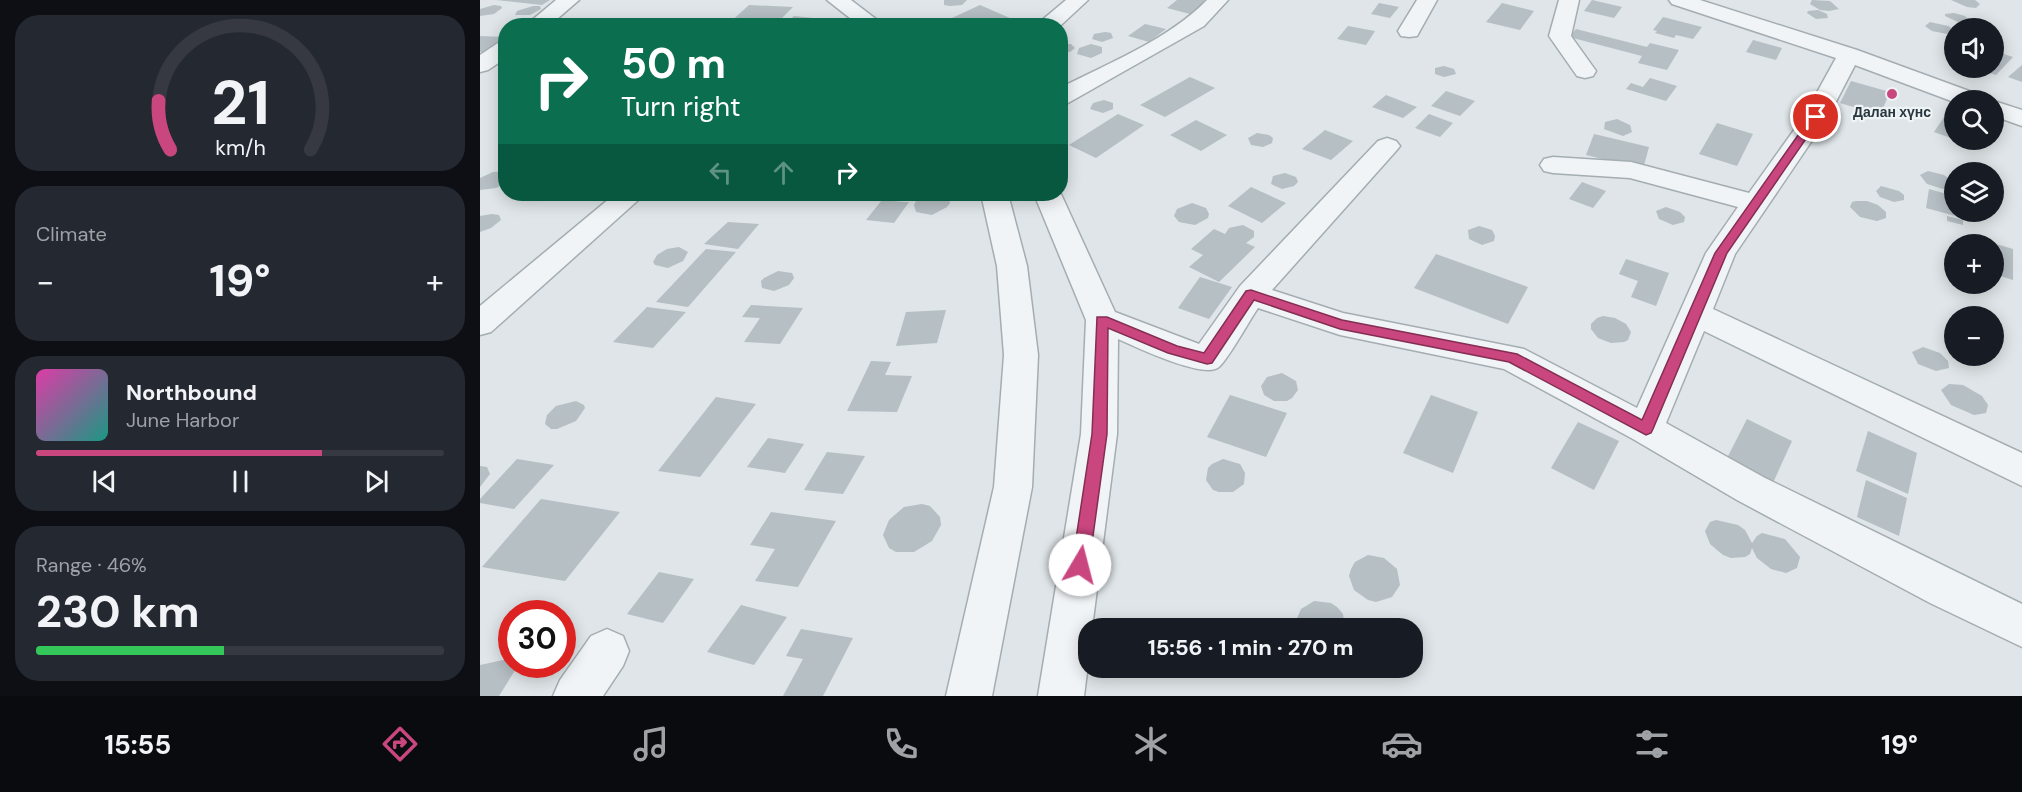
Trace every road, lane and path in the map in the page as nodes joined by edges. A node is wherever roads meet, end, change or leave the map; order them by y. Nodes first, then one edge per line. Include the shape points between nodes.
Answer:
1 (569, 0) edge
2 (1078, 0) edge
3 (1218, 0) edge
4 (1427, 0) edge
5 (1569, 0) edge
6 (1679, 0) edge
7 (839, 8) edge
8 (546, 18) edge
9 (859, 18) edge
10 (1058, 18) edge
11 (1409, 31) dead end
12 (498, 53) edge
13 (1849, 55) junction
14 (480, 65) edge
15 (1585, 71) dead end
16 (1945, 90) edge
17 (1068, 94) edge
18 (2004, 112) edge
19 (2022, 119) edge
20 (1386, 146) dead end
21 (1553, 165) dead end
22 (623, 201) edge
23 (996, 201) edge
24 (1050, 201) edge
25 (1754, 203) junction
26 (1251, 294) junction
27 (1694, 313) junction
28 (1102, 320) junction
29 (480, 324) edge
30 (1646, 429) junction
31 (2022, 470) edge
32 (2022, 626) edge
33 (607, 651) dead end
34 (576, 696) edge
35 (969, 696) edge
36 (1061, 696) edge

1 - 8 street
2 - 10 street
3 - 17 street via 1197,22 1178,34
4 - 11 street
5 - 15 street via 1560,36
6 - 13 street
7 - 9 street
12 - 14 street
13 - 16 street
13 - 25 street via 1816,117
18 - 19 street
20 - 26 street
21 - 25 street via 1631,170
22 - 29 street
23 - 35 street via 1012,266 1021,355 1013,487
24 - 28 street
25 - 27 street via 1721,253
26 - 28 street via 1207,359
26 - 30 street via 1340,324 1512,358
27 - 30 street
27 - 31 street
28 - 36 street via 1099,434
30 - 32 street via 1750,489
33 - 34 street

